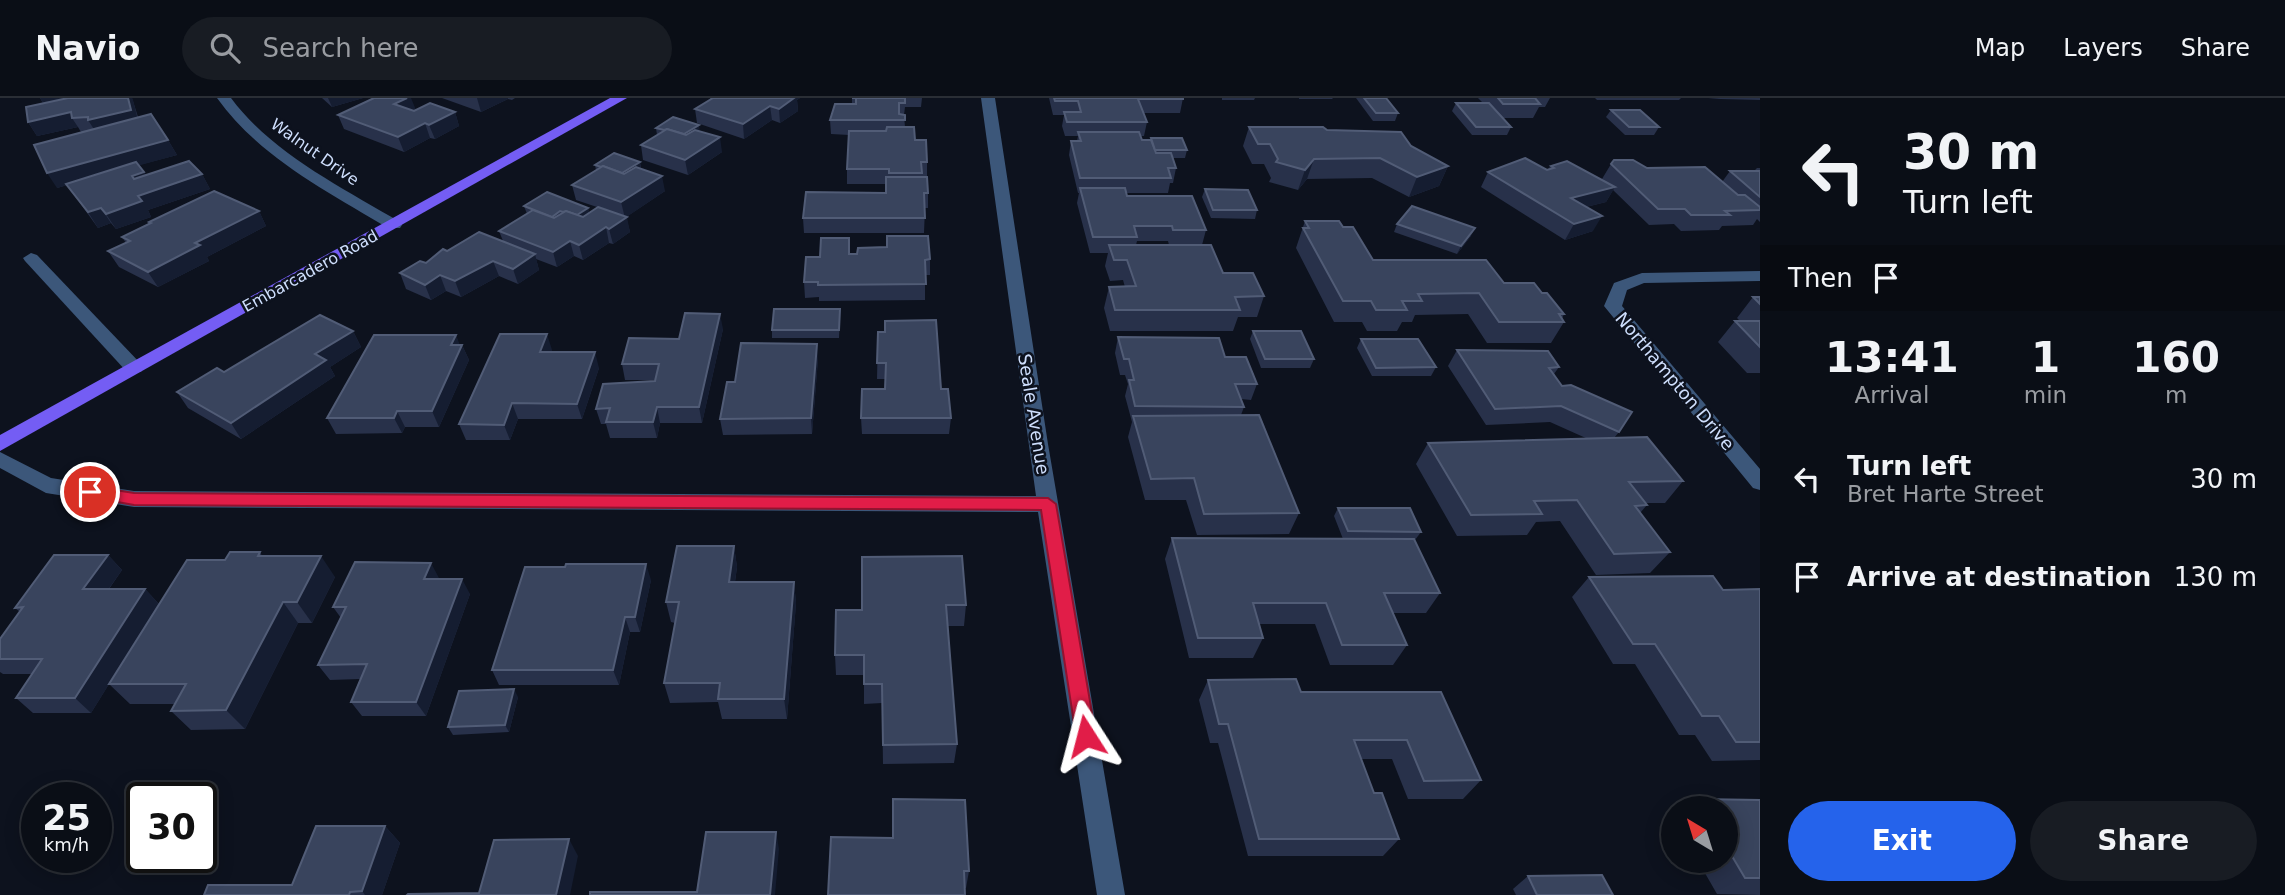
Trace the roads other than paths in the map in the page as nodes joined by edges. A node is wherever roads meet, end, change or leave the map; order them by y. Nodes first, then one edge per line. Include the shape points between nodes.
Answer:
1 (224, 98) edge
2 (620, 98) edge
3 (988, 98) edge
4 (394, 225) junction
5 (31, 258) dead end
6 (1760, 276) edge
7 (134, 368) junction
8 (0, 444) edge
9 (0, 459) edge
10 (1760, 483) edge
11 (1048, 504) junction
12 (1111, 895) edge

1 - 4 street, Walnut Drive via 262,139
2 - 4 main road, Embarcadero Road
3 - 11 street, Seale Avenue
4 - 7 main road, Embarcadero Road
5 - 7 street
6 - 10 street, Northampton Drive via 1643,278 1620,288 1613,306
7 - 8 main road, Embarcadero Road
9 - 11 street via 46,485 134,499
11 - 12 street, Seale Avenue

